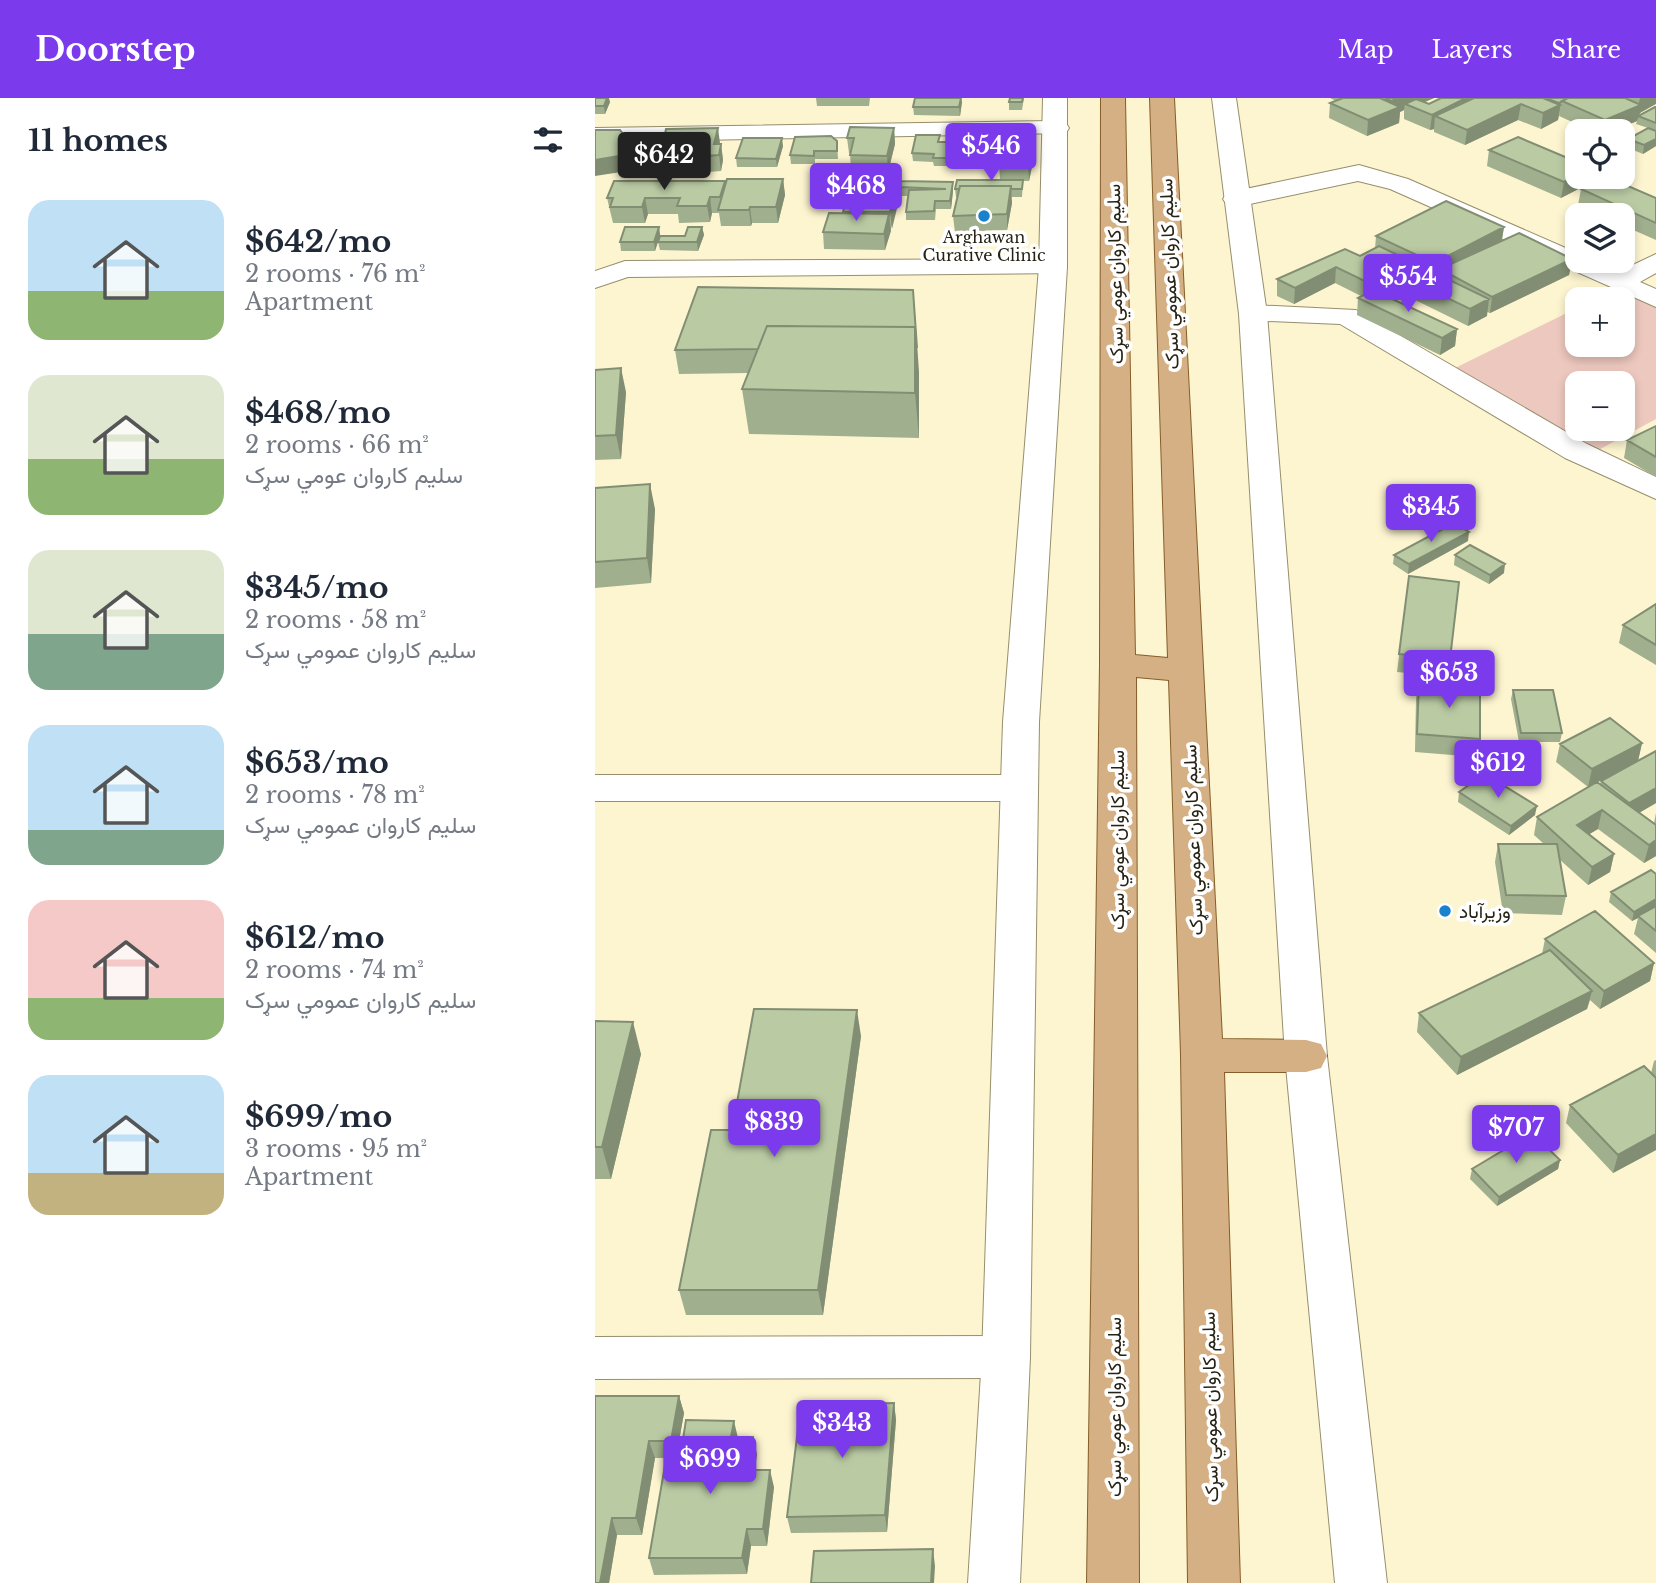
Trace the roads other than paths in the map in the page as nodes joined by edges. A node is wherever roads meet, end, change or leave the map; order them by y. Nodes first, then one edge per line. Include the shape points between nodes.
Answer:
1 (1113, 98) edge
2 (1162, 98) edge
3 (1224, 98) edge
4 (1056, 113) edge
5 (595, 135) edge
6 (1236, 199) junction
7 (1656, 262) edge
8 (1053, 267) junction
9 (595, 280) edge
10 (1619, 282) junction
11 (1656, 299) edge
12 (1253, 314) junction
13 (1656, 489) edge
14 (1118, 664) junction
15 (1186, 671) junction
16 (595, 788) edge
17 (1018, 788) junction
18 (1202, 1055) junction
19 (1307, 1056) junction
20 (1006, 1357) junction
21 (595, 1358) edge
22 (994, 1583) edge
23 (1113, 1583) edge
24 (1214, 1583) edge
25 (1361, 1583) edge

1 - 14 main road, سلیم کاروان عومي سړک
2 - 15 main road, سلیم کاروان عمومي سړک
3 - 6 street
4 - 5 street
4 - 8 street
6 - 10 street via 1359,173 1399,184
6 - 12 street
7 - 10 street
8 - 9 street via 625,269
8 - 17 street
10 - 11 street
12 - 13 street via 1346,316 1576,451
12 - 19 street
14 - 15 main road
14 - 23 main road, سلیم کاروان عومي سړک
15 - 18 main road, سلیم کاروان عمومي سړک
16 - 17 street
17 - 20 street
18 - 19 main road
18 - 24 main road, سلیم کاروان عمومي سړک
19 - 25 street
20 - 21 street
20 - 22 street

